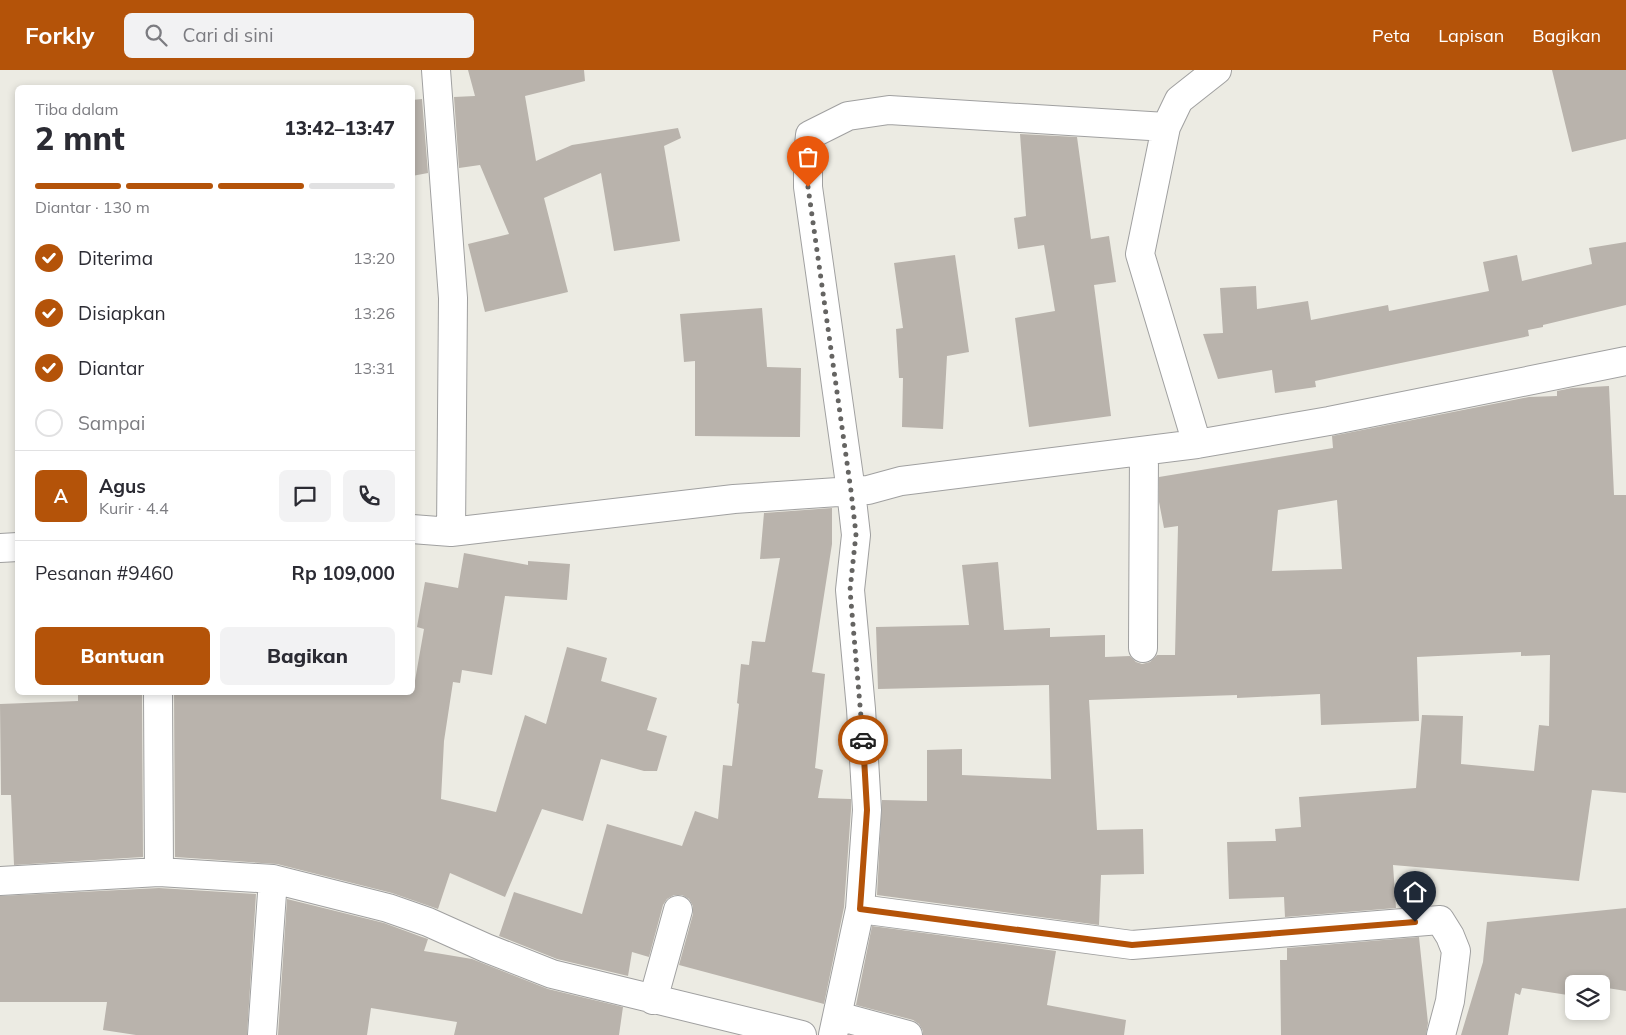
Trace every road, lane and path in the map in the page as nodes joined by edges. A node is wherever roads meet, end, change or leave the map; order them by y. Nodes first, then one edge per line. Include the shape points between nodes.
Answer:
1 (436, 70) edge
2 (1217, 70) edge
3 (1166, 127) junction
4 (1625, 365) edge
5 (1196, 444) junction
6 (1144, 451) junction
7 (851, 491) junction
8 (415, 529) edge
9 (451, 532) junction
10 (15, 547) edge
11 (0, 548) edge
12 (1143, 648) dead end
13 (158, 695) edge
14 (159, 872) junction
15 (273, 879) junction
16 (0, 880) edge
17 (860, 909) junction
18 (678, 910) dead end
19 (653, 1000) junction
20 (836, 1025) edge
21 (262, 1035) edge
22 (802, 1035) edge
23 (908, 1035) edge
24 (1442, 1035) edge

1 - 9 street via 453,298
2 - 3 street via 1179,100
3 - 5 street via 1140,254
3 - 7 street via 889,110 848,116 810,135 808,187
4 - 5 street
5 - 6 street
6 - 7 street via 901,481
6 - 12 street
7 - 9 street via 734,499
7 - 17 street via 856,534 850,590 867,810
8 - 9 street
10 - 11 street
13 - 14 street
14 - 15 street
14 - 16 street
15 - 19 street via 388,908 552,974
15 - 21 street
17 - 20 street
17 - 24 street via 1132,945 1440,920 1456,951
18 - 19 street
19 - 22 street
20 - 23 street

